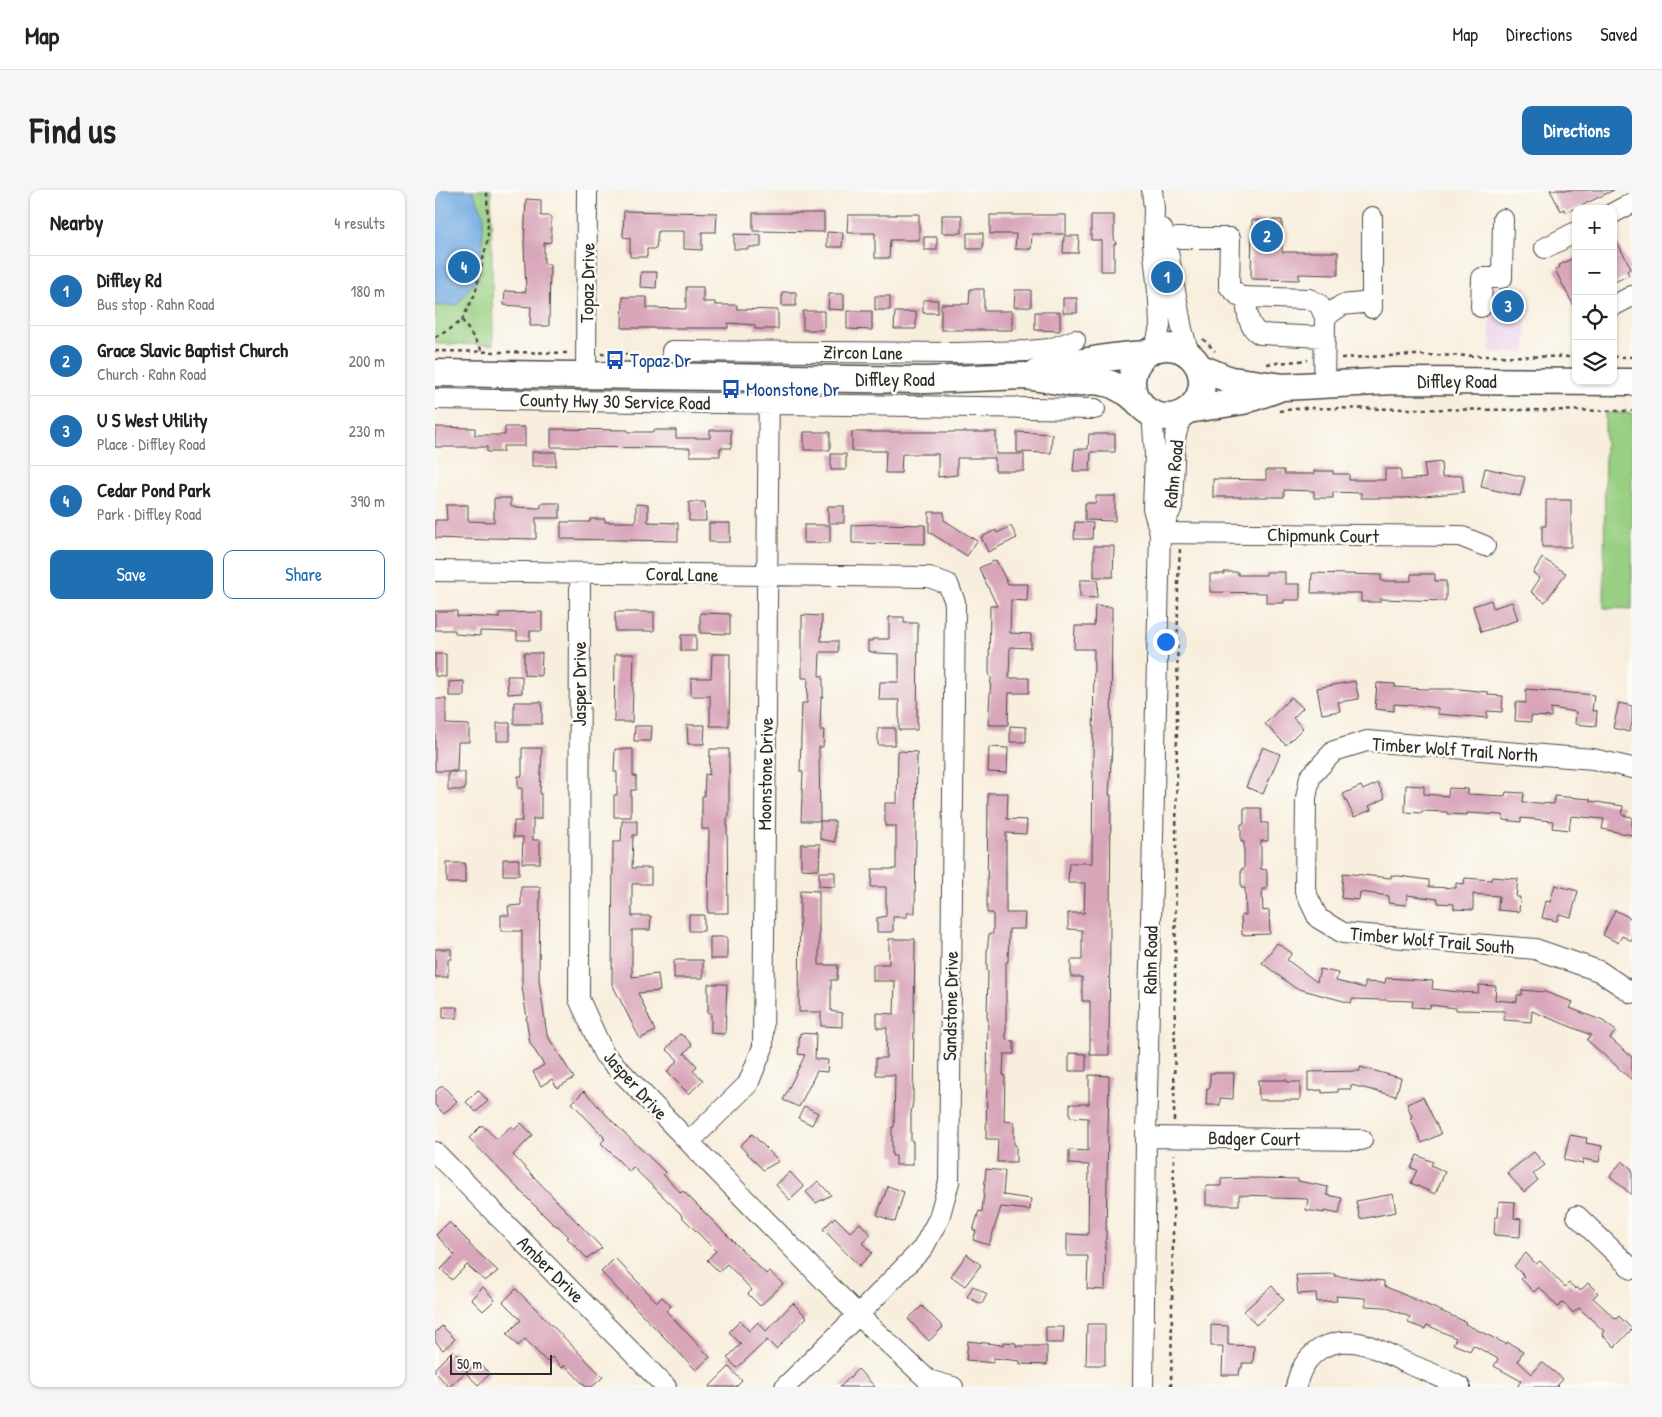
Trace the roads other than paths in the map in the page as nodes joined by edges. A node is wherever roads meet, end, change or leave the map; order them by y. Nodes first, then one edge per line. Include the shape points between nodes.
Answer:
1 (587, 190) edge
2 (1153, 199) edge
3 (1632, 204) edge
4 (1617, 211) edge
5 (1372, 217) dead end
6 (1503, 219) dead end
7 (1572, 234) edge
8 (1167, 241) junction
9 (1545, 248) dead end
10 (1632, 296) edge
11 (1246, 297) junction
12 (1617, 304) edge
13 (1481, 307) dead end
14 (1325, 317) junction
15 (1324, 337) junction
16 (1075, 340) dead end
17 (672, 350) dead end
18 (700, 350) junction
19 (1151, 351) junction
20 (1194, 361) junction
21 (1026, 364) junction
22 (586, 365) junction
23 (435, 373) edge
24 (769, 378) junction
25 (1632, 382) edge
26 (1324, 384) junction
27 (700, 390) junction
28 (435, 399) edge
29 (1280, 399) junction
30 (769, 405) junction
31 (1146, 408) junction
32 (1095, 409) dead end
33 (1185, 412) junction
34 (1160, 533) junction
35 (1485, 546) dead end
36 (435, 571) edge
37 (580, 573) junction
38 (767, 575) junction
39 (929, 577) joint
40 (1632, 768) edge
41 (1306, 798) joint
42 (1632, 993) edge
43 (1146, 1137) junction
44 (1362, 1140) dead end
45 (689, 1142) junction
46 (435, 1152) edge
47 (1577, 1216) dead end
48 (1632, 1269) edge
49 (859, 1315) junction
50 (666, 1387) edge
51 (785, 1387) edge
52 (953, 1387) edge
53 (1143, 1387) edge
54 (1296, 1387) edge
55 (1460, 1387) edge

1 - 22 street, Topaz Drive
2 - 8 street
2 - 19 street via 1159,326
3 - 4 street
5 - 14 street via 1371,305 1342,305
6 - 13 street via 1502,278 1482,278
7 - 9 street
8 - 11 street via 1177,238 1230,238 1229,286 1240,297
8 - 20 street via 1182,329
10 - 12 street
11 - 14 street via 1309,298 1319,304
11 - 15 street via 1248,318 1252,328 1260,334
14 - 15 street
15 - 26 street
16 - 21 street, Zircon Lane via 1049,349
17 - 18 street, Zircon Lane
18 - 21 street, Zircon Lane via 955,353
18 - 27 street
19 - 20 main road via 1179,348
19 - 21 main road, Diffley Road via 1079,362
19 - 31 main road via 1139,362 1132,383 1135,394
20 - 29 main road, Diffley Road
20 - 33 main road via 1202,379 1201,391 1196,402
21 - 24 main road, Diffley Road via 926,380
21 - 31 main road, Diffley Road via 1071,382 1111,384
22 - 23 main road, Diffley Road
22 - 27 main road, Diffley Road
24 - 27 main road, Diffley Road
24 - 30 street, Moonstone Drive
25 - 26 main road, Diffley Road via 1394,381
26 - 29 main road, Diffley Road
27 - 28 street, County Hwy 30 Service Road
27 - 30 street, County Hwy 30 Service Road
29 - 33 main road, Diffley Road via 1243,400
30 - 32 street, County Hwy 30 Service Road
30 - 38 street, Moonstone Drive
31 - 33 main road via 1162,416
31 - 34 street, Rahn Road via 1155,454 1153,508
33 - 34 street, Rahn Road via 1175,438 1172,507
34 - 35 street, Chipmunk Court via 1460,536
34 - 43 street, Rahn Road
36 - 37 street, Coral Lane
37 - 38 street, Coral Lane
37 - 45 street, Jasper Drive via 579,999 604,1054
38 - 39 street, Coral Lane
38 - 45 street, Moonstone Drive via 763,1047 748,1084
39 - 49 street, Sandstone Drive via 948,584 955,602 949,1182 939,1218 923,1248
40 - 41 street, Timber Wolf Trail North via 1593,759 1367,741 1334,750 1310,777
41 - 42 street, Timber Wolf Trail South via 1305,891 1318,918 1343,933 1535,949 1599,970
43 - 44 street, Badger Court
43 - 53 street, Rahn Road
45 - 49 street, Jasper Drive
46 - 50 street, Amber Drive
47 - 48 street
49 - 51 street, Sandstone Drive
49 - 52 street, Jasper Drive via 927,1380
54 - 55 street via 1303,1366 1313,1354 1344,1340 1362,1343

